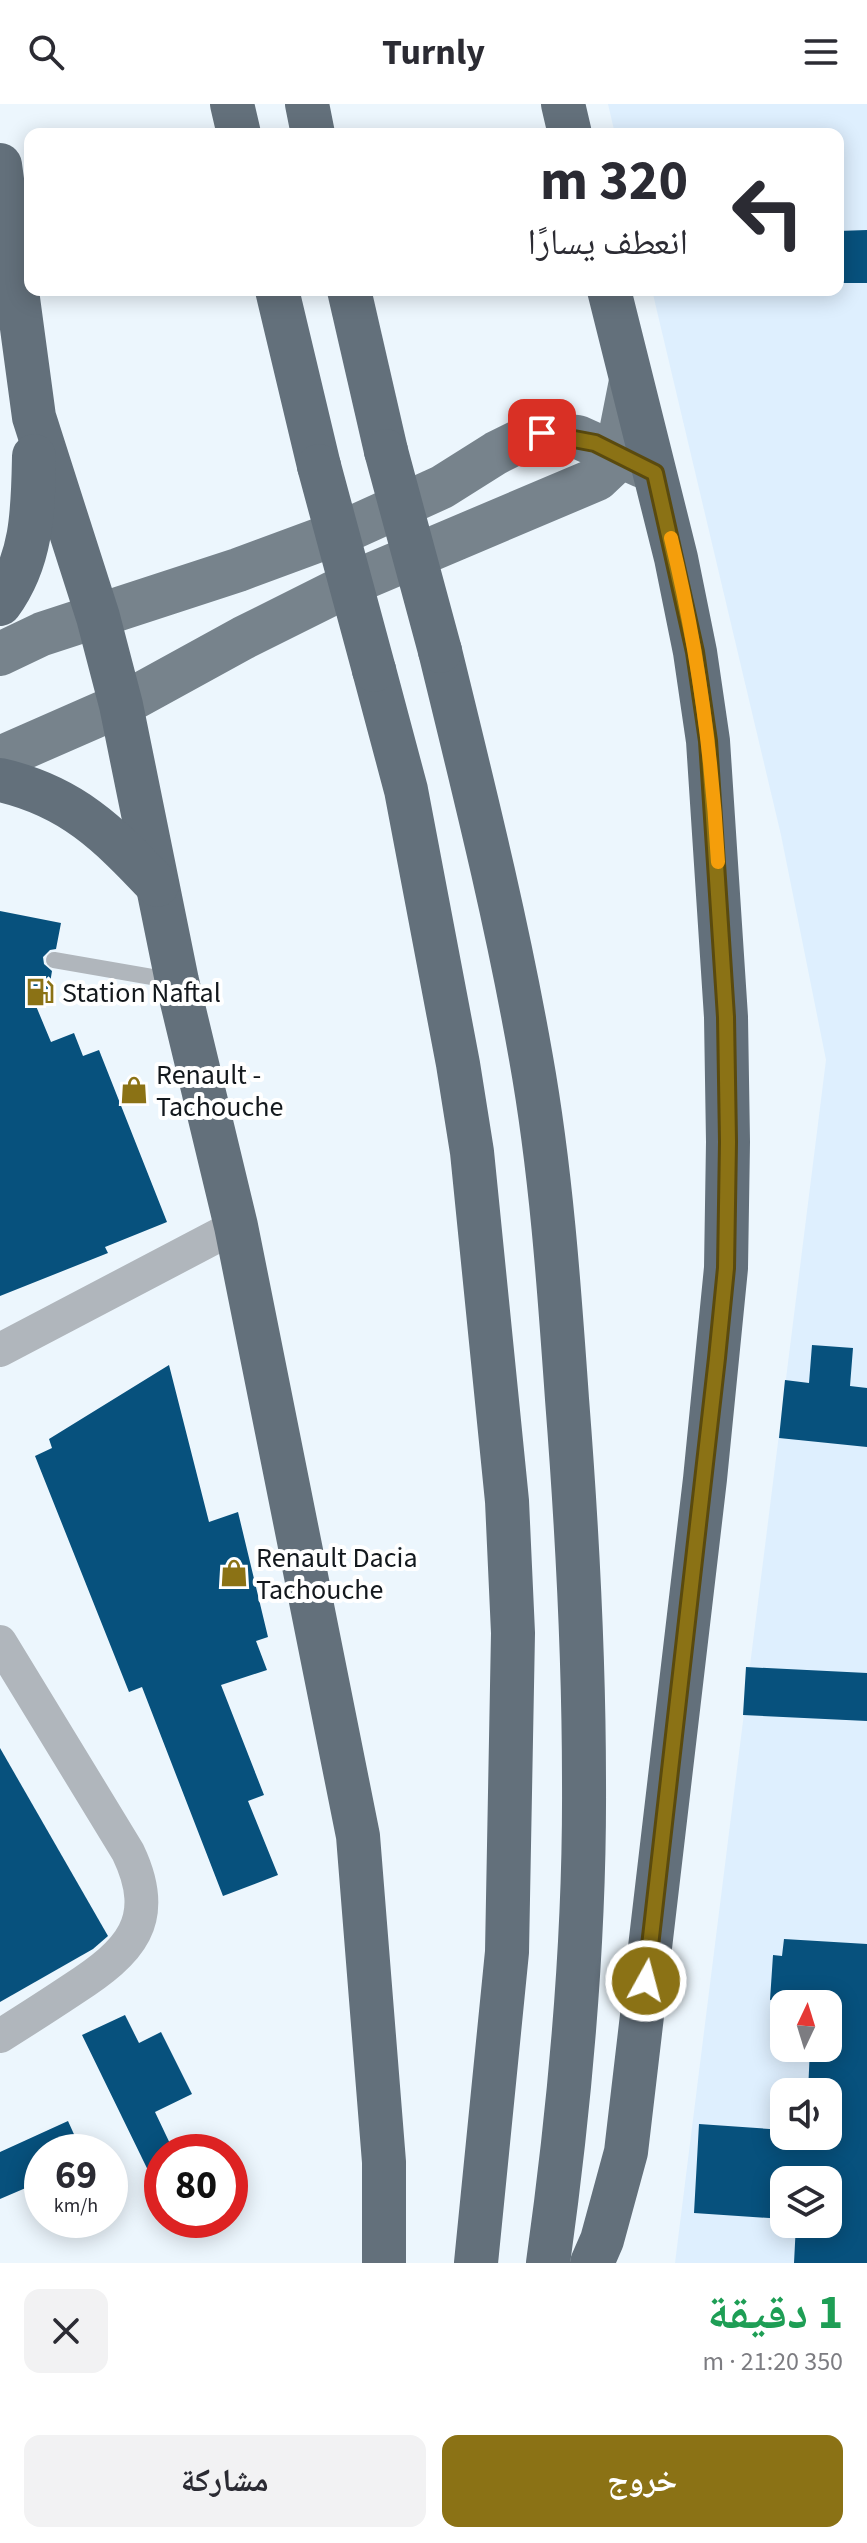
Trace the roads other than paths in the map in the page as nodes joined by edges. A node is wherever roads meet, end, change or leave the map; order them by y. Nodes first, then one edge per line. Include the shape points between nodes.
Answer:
1 (232, 104) edge
2 (307, 104) edge
3 (563, 104) edge
4 (238, 128) edge
5 (312, 128) edge
6 (569, 128) edge
7 (0, 165) edge
8 (278, 296) edge
9 (350, 296) edge
10 (610, 296) edge
11 (34, 417) junction
12 (636, 464) junction
13 (0, 604) edge
14 (98, 617) junction
15 (0, 654) edge
16 (121, 705) junction
17 (0, 758) edge
18 (0, 780) edge
19 (157, 885) junction
20 (54, 960) dead end
21 (177, 981) junction
22 (236, 1226) junction
23 (0, 1350) edge
24 (0, 1642) edge
25 (0, 2036) edge
26 (384, 2263) edge
27 (476, 2263) edge
28 (548, 2263) edge
29 (592, 2263) edge

1 - 4 highway
2 - 5 highway
3 - 6 highway
7 - 11 highway
8 - 27 highway, bridge via 406,790 458,1064 507,1501 513,1633 507,1952
9 - 28 highway, bridge via 503,915 532,1062 557,1260 578,1544 584,1784 577,1983
10 - 12 highway via 631,381
11 - 13 highway via 29,542
11 - 14 highway
12 - 14 main road via 578,437 530,436 442,487 354,527
12 - 16 main road via 611,468 589,483 332,592
12 - 29 highway via 695,652 710,755 726,1017 726,1268 626,2152
14 - 15 main road
14 - 16 highway
16 - 17 main road
16 - 19 highway
18 - 19 highway via 43,793 89,818
19 - 21 highway
20 - 21 lane
21 - 22 highway
22 - 23 street
22 - 26 highway via 358,1836 384,2162
24 - 25 street via 128,1852 142,1896 139,1919 116,1960

